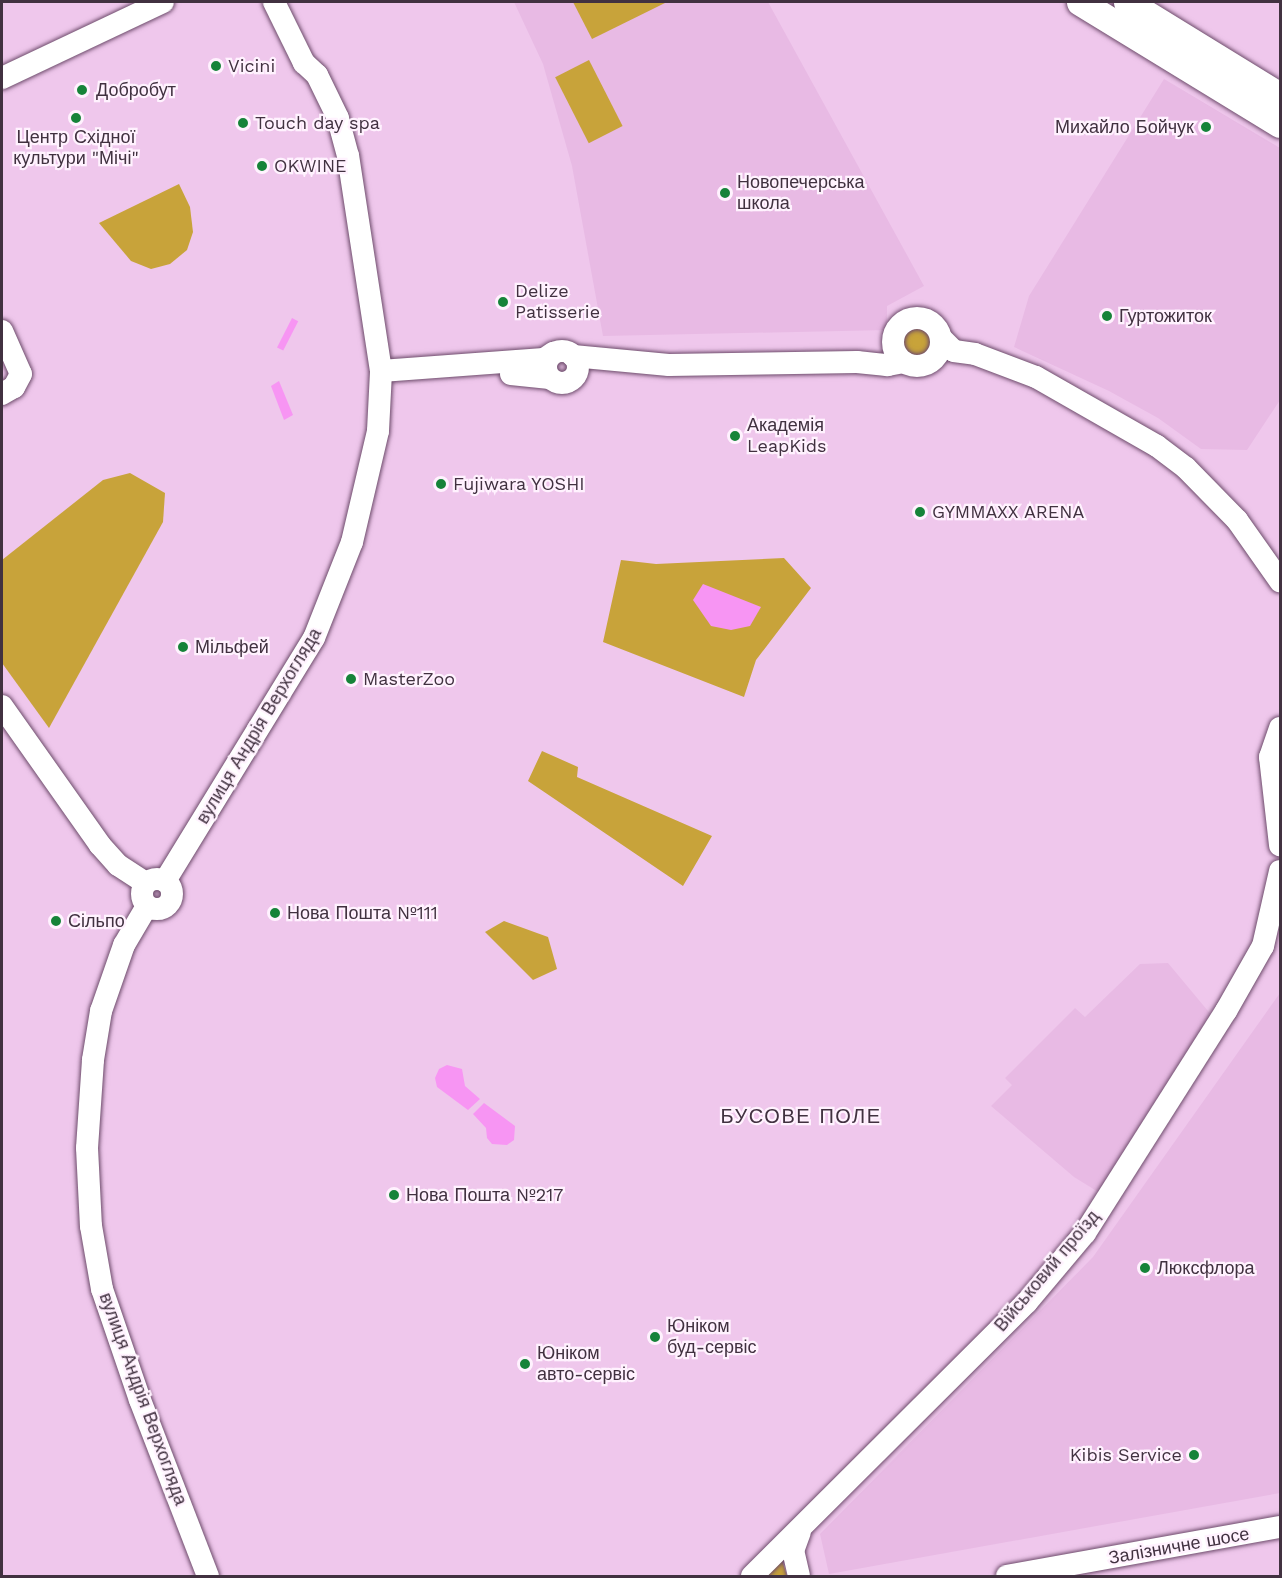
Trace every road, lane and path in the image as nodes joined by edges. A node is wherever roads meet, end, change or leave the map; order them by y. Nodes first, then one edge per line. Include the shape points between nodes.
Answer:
1 (163, 2) edge
2 (274, 2) edge
3 (291, 2) edge
4 (1080, 2) edge
5 (1127, 2) edge
6 (317, 75) junction
7 (2, 78) edge
8 (1281, 96) edge
9 (1281, 124) edge
10 (2, 331) edge
11 (941, 338) junction
12 (899, 354) junction
13 (986, 361) junction
14 (567, 362) junction
15 (931, 362) junction
16 (381, 371) junction
17 (2, 394) edge
18 (1281, 581) edge
19 (2, 706) edge
20 (1281, 728) edge
21 (1281, 845) edge
22 (1281, 872) edge
23 (155, 882) junction
24 (1281, 1527) edge
25 (800, 1532) junction
26 (208, 1576) edge
27 (752, 1576) edge
28 (799, 1576) edge
29 (1007, 1576) edge

1 - 7 street
2 - 6 street, вулиця Андрія Верхогляда via 304,63
3 - 6 street, вулиця Андрія Верхогляда via 317,56
4 - 9 main road
5 - 8 main road
6 - 16 street, вулиця Андрія Верхогляда via 338,118 348,156
10 - 17 street via 21,374 14,387
11 - 12 street via 930,321 915,317 896,330
11 - 13 street via 954,351
11 - 15 street via 940,349
12 - 14 street via 857,362 669,365 654,371
12 - 15 street via 916,366
13 - 15 street
13 - 18 street via 1036,377 1090,405 1186,468 1237,520
14 - 16 street via 544,359
14 - 16 street via 565,382 550,378
16 - 23 street, вулиця Андрія Верхогляда via 378,431 352,543 315,638
19 - 23 street via 100,845 118,865
20 - 21 street via 1270,757
22 - 25 street, Військовий проїзд via 1263,946 1085,1233 1027,1302
23 - 26 street, вулиця Андрія Верхогляда via 172,894 169,904 160,909 147,906 124,945 99,1022 87,1148 91,1226 102,1289
24 - 29 street, Залізничне шосе
25 - 27 street, Військовий проїзд
25 - 28 street via 793,1551

